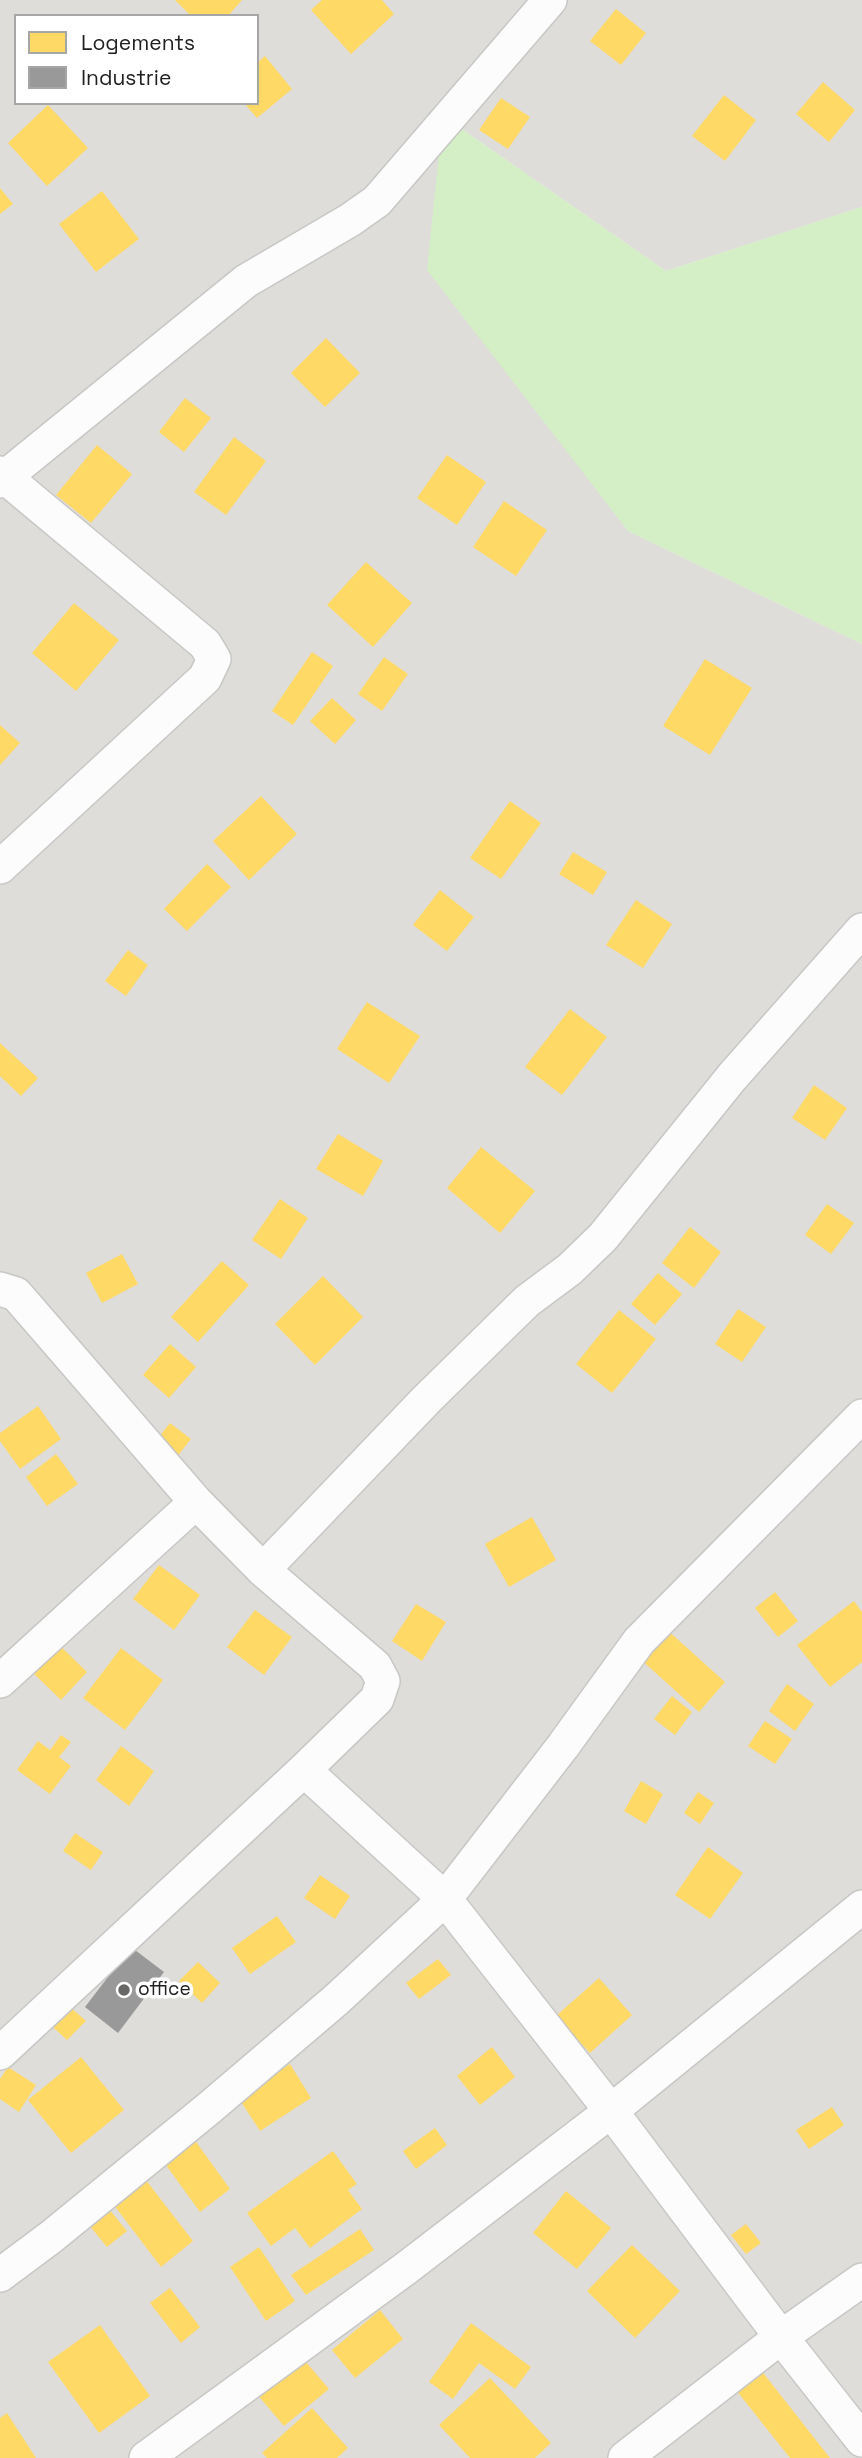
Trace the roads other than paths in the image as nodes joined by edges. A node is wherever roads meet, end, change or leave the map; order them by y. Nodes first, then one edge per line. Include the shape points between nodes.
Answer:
1 (550, 0) edge
2 (1, 477) edge
3 (0, 867) edge
4 (862, 930) edge
5 (0, 1289) edge
6 (862, 1416) edge
7 (196, 1502) junction
8 (263, 1570) junction
9 (0, 1681) edge
10 (304, 1770) junction
11 (445, 1899) junction
12 (862, 1907) edge
13 (0, 2053) edge
14 (611, 2111) junction
15 (0, 2275) edge
16 (862, 2280) edge
17 (781, 2337) junction
18 (862, 2440) edge
19 (146, 2458) edge
20 (625, 2458) edge

1 - 2 street via 377,201 246,281
2 - 3 street via 205,644 214,659 205,678
4 - 8 street via 732,1077 603,1237 509,1318
5 - 7 street via 16,1294
6 - 11 street via 639,1641
7 - 8 street
7 - 9 street
8 - 10 street via 374,1666 383,1681 377,1699
10 - 11 street
10 - 13 street
11 - 14 street
11 - 15 street via 218,2101
12 - 14 street
14 - 17 street
14 - 19 street
16 - 17 street
17 - 18 street
17 - 20 street

